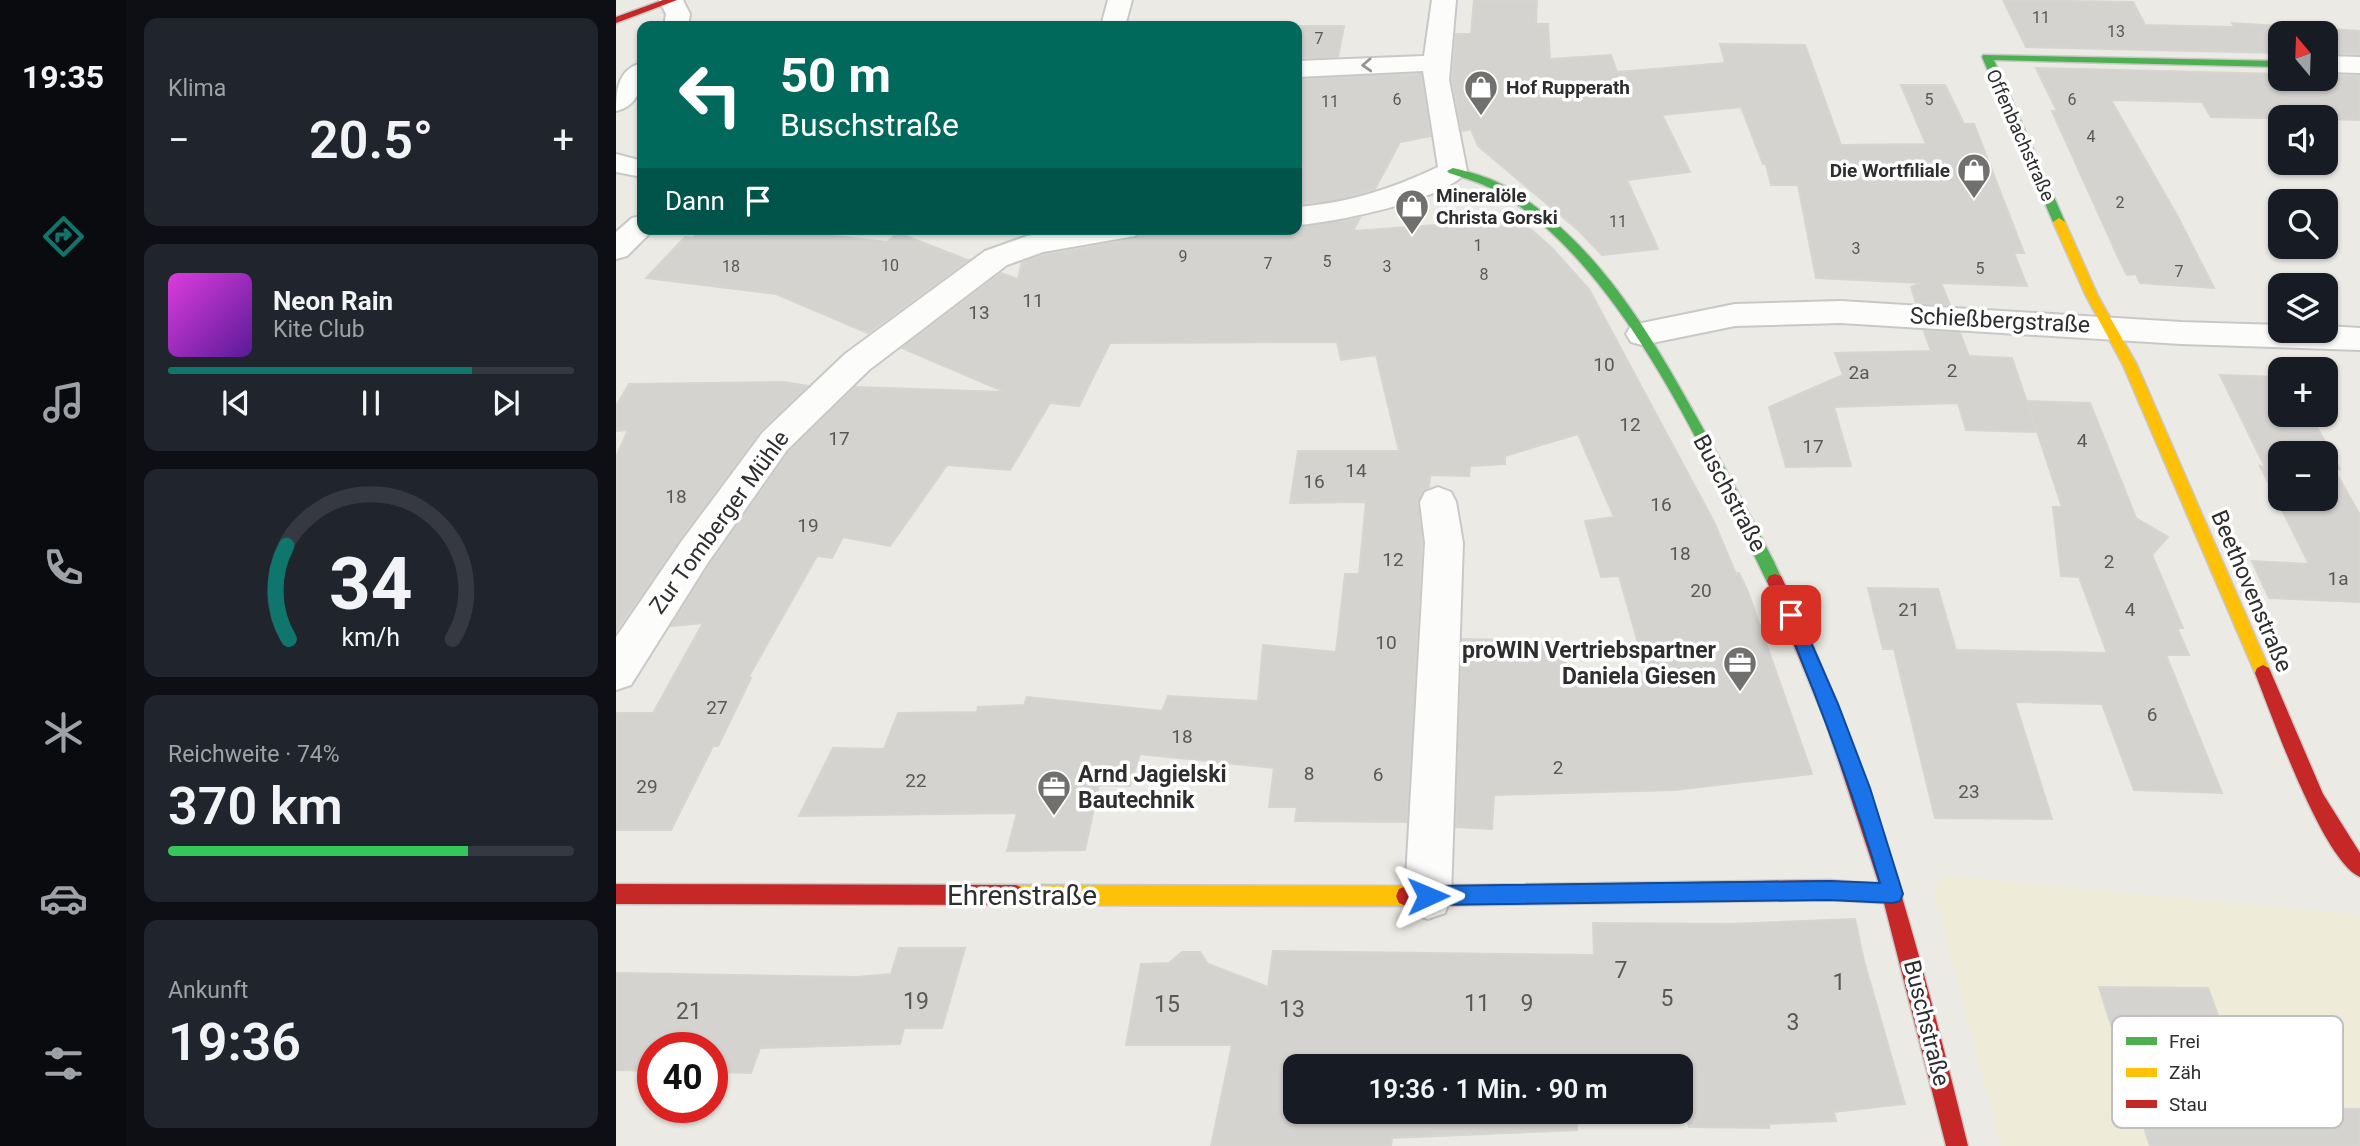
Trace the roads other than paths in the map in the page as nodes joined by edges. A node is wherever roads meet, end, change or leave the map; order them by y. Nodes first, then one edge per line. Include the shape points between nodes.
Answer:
1 (672, 0) edge
2 (1120, 0) edge
3 (1444, 0) edge
4 (616, 20) edge
5 (677, 21) edge
6 (1115, 21) edge
7 (1436, 63) junction
8 (2268, 64) edge
9 (2338, 64) edge
10 (2360, 65) edge
11 (1302, 69) edge
12 (637, 77) edge
13 (616, 103) edge
14 (616, 162) edge
15 (637, 168) edge
16 (1454, 171) junction
17 (1302, 216) edge
18 (637, 230) edge
19 (1054, 235) edge
20 (1006, 239) edge
21 (616, 249) edge
22 (2110, 327) junction
23 (1642, 334) junction
24 (2360, 340) edge
25 (1438, 502) dead end
26 (616, 672) edge
27 (2360, 867) edge
28 (616, 894) edge
29 (1893, 894) junction
30 (1428, 896) junction
31 (1957, 1146) edge

1 - 4 street
1 - 5 street
2 - 6 street
3 - 7 street
7 -> 11 street
7 - 16 street
8 - 22 street, Offenbachstraße via 1987,57 2092,296
9 - 10 street
12 - 13 street
14 - 15 street
16 - 17 street via 1395,198
16 - 23 street, Buschstraße via 1500,189 1551,228 1598,274
18 - 21 street
19 - 20 street, Zur Tomberger Mühle
20 - 26 street, Zur Tomberger Mühle via 965,279 857,362 796,418 723,510
22 - 23 street, Schießbergstraße via 1795,312 1735,315
22 - 24 street, Schießbergstraße
22 - 27 street, Beethovenstraße via 2321,808 2345,851
23 - 29 street, Buschstraße via 1769,567 1852,764
25 - 30 street via 1444,543
28 - 30 street, Ehrenstraße
29 - 30 street, Ehrenstraße via 1829,890
29 - 31 street, Buschstraße

